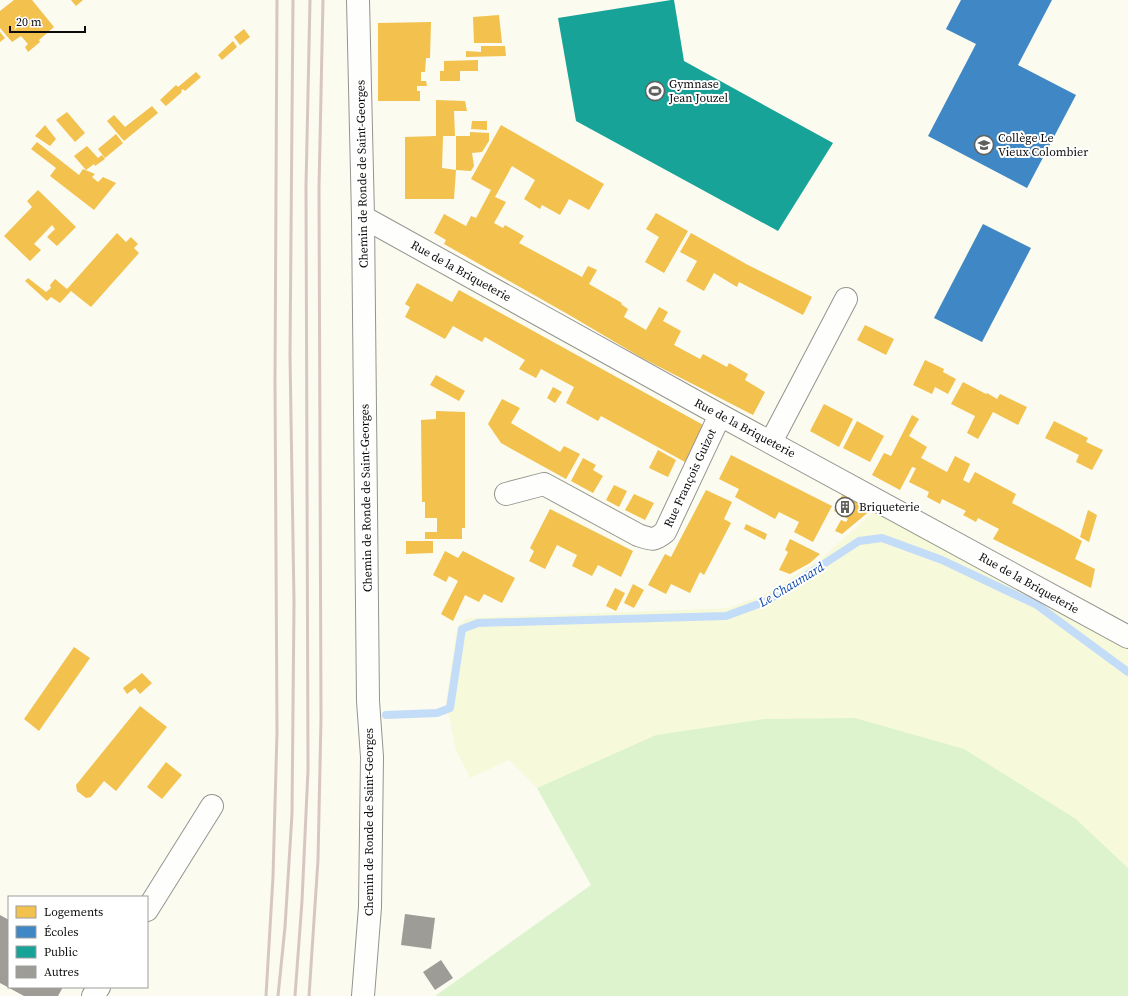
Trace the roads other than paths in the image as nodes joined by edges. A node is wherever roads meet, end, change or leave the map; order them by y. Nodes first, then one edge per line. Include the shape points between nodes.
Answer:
1 (358, 0) edge
2 (363, 217) junction
3 (846, 299) dead end
4 (720, 415) junction
5 (771, 442) junction
6 (506, 494) dead end
7 (1127, 636) edge
8 (212, 806) dead end
9 (148, 908) edge
10 (363, 996) edge

1 - 2 street, Chemin de Ronde de Saint-Georges
2 - 4 street, Rue de la Briqueterie
2 - 10 street, Chemin de Ronde de Saint-Georges via 368,701 372,757 370,907
3 - 5 street
4 - 5 street, Rue de la Briqueterie
4 - 6 street, Rue François Guizot via 666,532 657,539 650,540 638,535 544,484
5 - 7 street, Rue de la Briqueterie
8 - 9 street

